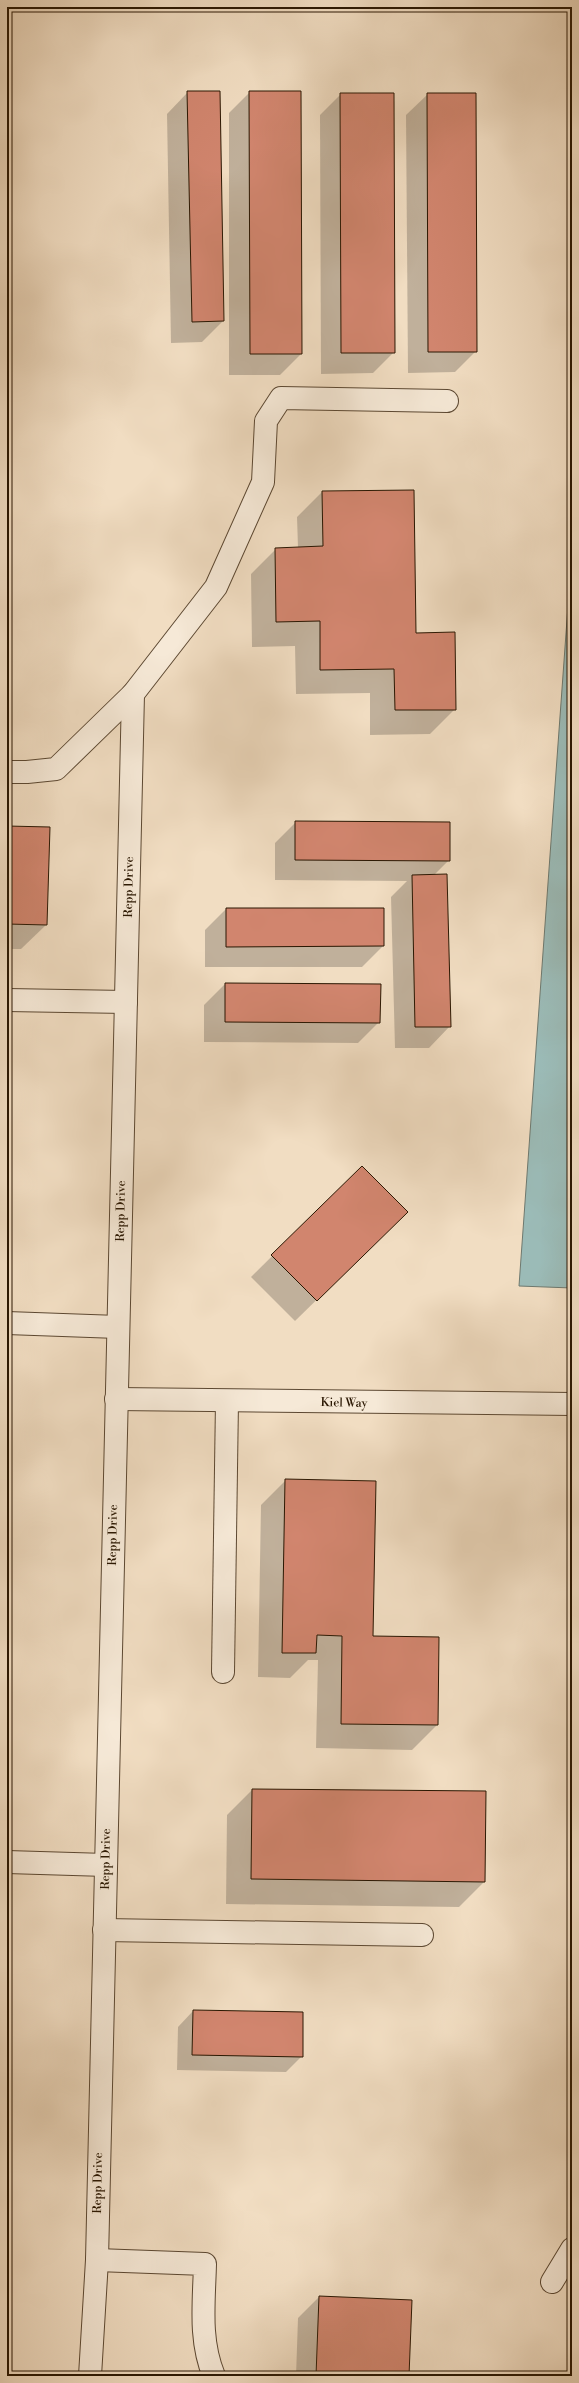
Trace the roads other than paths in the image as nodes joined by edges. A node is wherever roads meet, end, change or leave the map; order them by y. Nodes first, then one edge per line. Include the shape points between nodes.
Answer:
1 (447, 401) dead end
2 (133, 694) junction
3 (7, 772) edge
4 (7, 1000) edge
5 (126, 1002) junction
6 (7, 1323) edge
7 (118, 1327) junction
8 (116, 1399) junction
9 (227, 1401) junction
10 (572, 1404) edge
11 (223, 1672) dead end
12 (7, 1862) edge
13 (106, 1865) junction
14 (104, 1930) junction
15 (422, 1935) dead end
16 (572, 2249) edge
17 (97, 2260) junction
18 (552, 2282) dead end
19 (90, 2376) edge
20 (214, 2376) edge

1 - 2 street via 282,398 266,421 263,482 216,587
2 - 3 street via 56,769
2 - 5 street, Repp Drive
4 - 5 street
5 - 7 street, Repp Drive
6 - 7 street
7 - 8 street, Repp Drive
8 - 9 street, Kiel Way
8 - 13 street, Repp Drive
9 - 10 street, Kiel Way
9 - 11 street
12 - 13 street
13 - 14 street, Repp Drive
14 - 15 street
14 - 17 street, Repp Drive
16 - 18 street
17 - 19 street, Repp Drive
17 - 20 street via 205,2264 203,2319 206,2356

